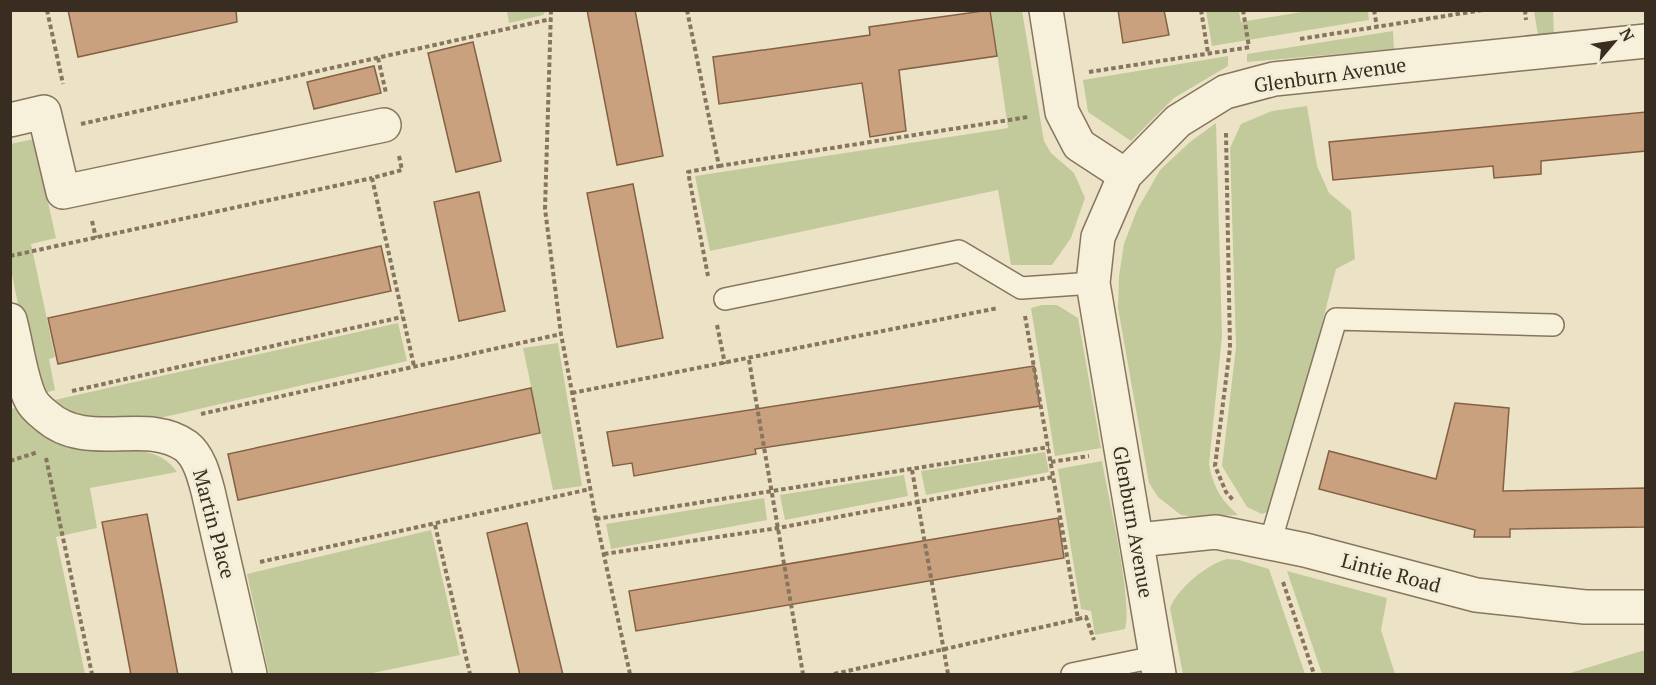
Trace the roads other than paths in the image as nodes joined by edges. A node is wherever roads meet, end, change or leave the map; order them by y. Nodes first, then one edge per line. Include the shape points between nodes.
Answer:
1 (1046, 10) edge
2 (1646, 41) edge
3 (10, 120) edge
4 (390, 126) road end
5 (1125, 175) junction
6 (1092, 283) junction
7 (725, 299) dead end
8 (10, 320) edge
9 (1553, 325) dead end
10 (1138, 540) junction
11 (1270, 543) junction
12 (1646, 607) edge
13 (1157, 666) edge
14 (250, 675) edge
15 (1072, 675) edge

1 - 5 street via 1062,112 1079,146
2 - 5 street, Glenburn Avenue via 1274,79 1225,92 1178,121
3 - 4 street via 44,112 63,192
5 - 6 street, Glenburn Avenue via 1098,237
6 - 7 lane via 1022,296 959,251
6 - 10 street, Glenburn Avenue
8 - 14 street, Martin Place via 31,400 64,429 98,435 167,438 187,446 200,464
9 - 11 lane via 1336,319
10 - 11 street, Lintie Road via 1216,532
10 - 13 street, Glenburn Avenue
11 - 12 street, Lintie Road via 1476,595 1586,607
13 - 15 lane

